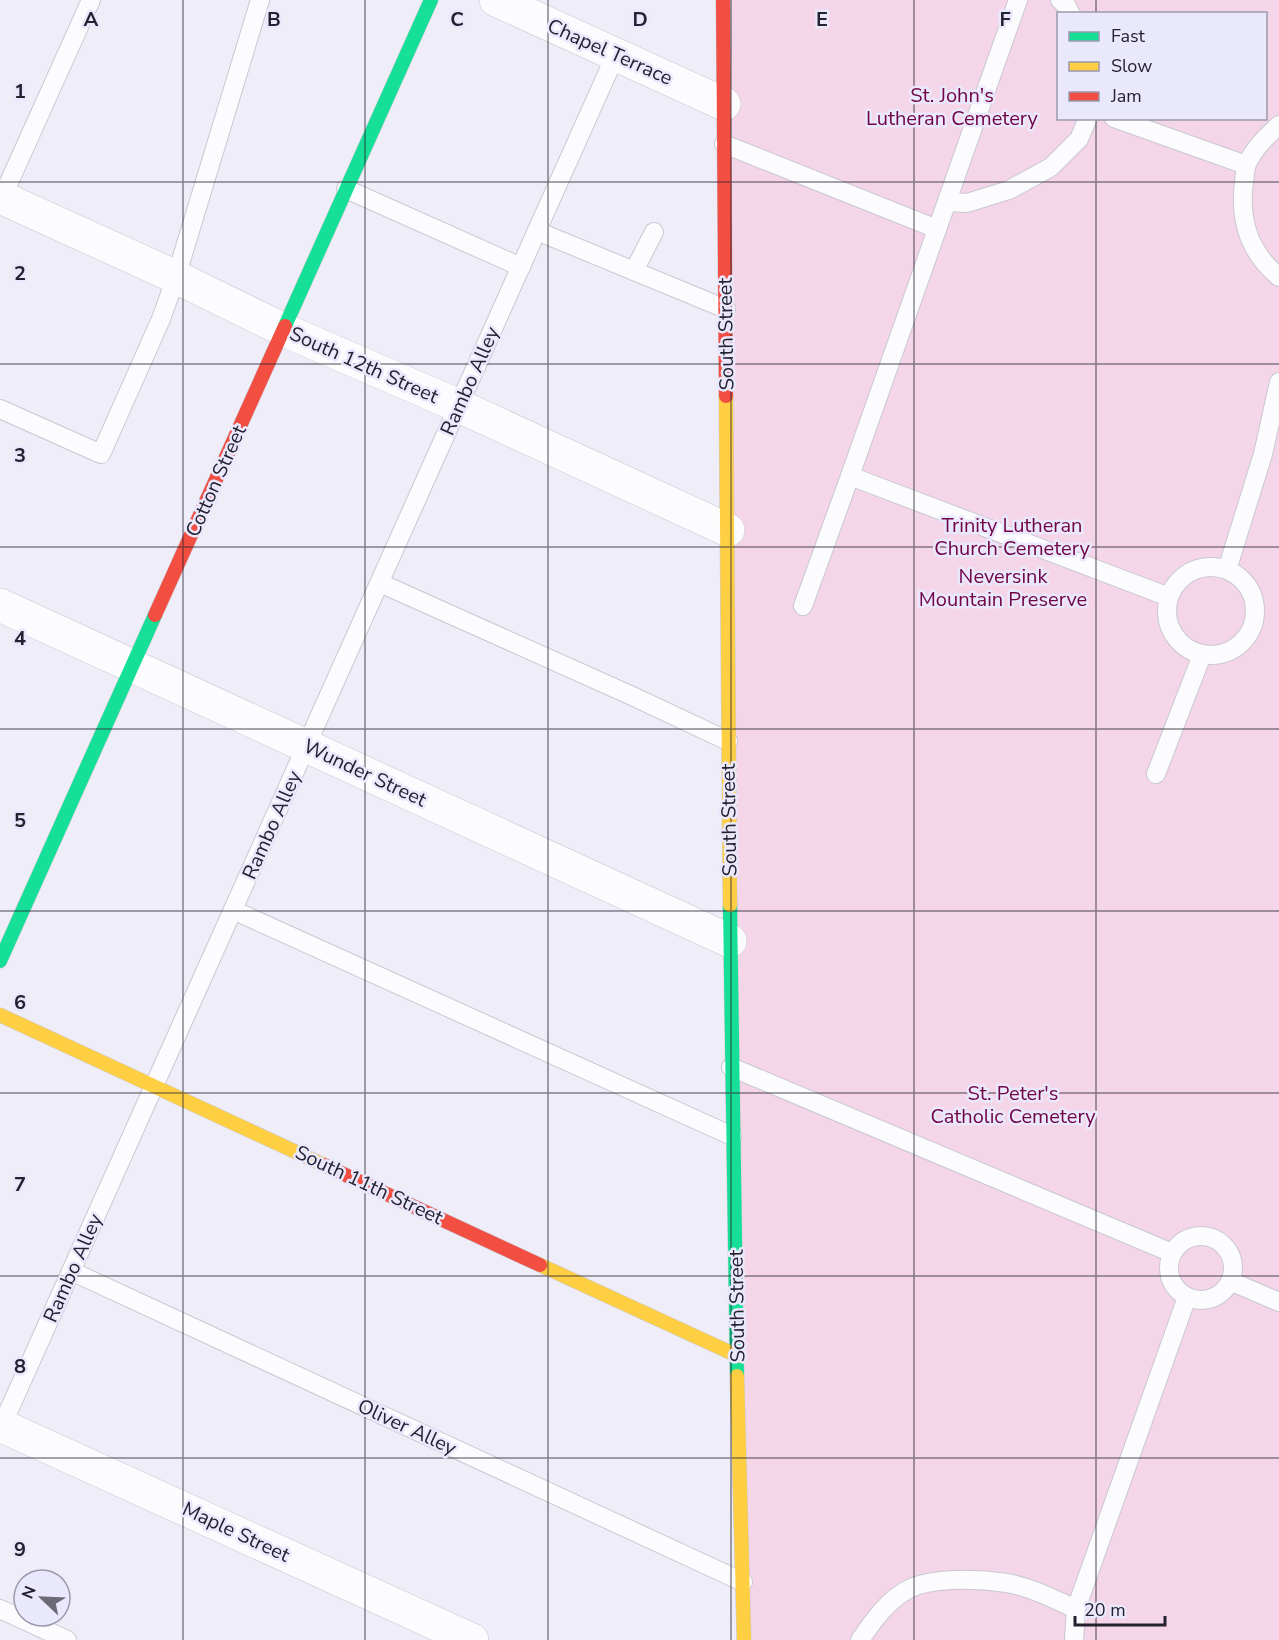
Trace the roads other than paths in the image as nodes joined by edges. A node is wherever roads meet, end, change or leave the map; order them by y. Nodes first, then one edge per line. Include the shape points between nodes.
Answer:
1 (91, 0) edge
2 (260, 0) edge
3 (431, 0) edge
4 (496, 0) edge
5 (723, 0) edge
6 (1018, 0) edge
7 (1060, 0) edge
8 (1070, 12) edge
9 (616, 54) junction
10 (724, 104) junction
11 (1087, 120) edge
12 (1120, 120) edge
13 (1279, 124) edge
14 (724, 144) junction
15 (1246, 165) junction
16 (346, 189) junction
17 (1, 197) edge
18 (947, 202) junction
19 (937, 229) junction
20 (537, 231) junction
21 (654, 232) dead end
22 (521, 267) junction
23 (634, 271) junction
24 (176, 277) junction
25 (1279, 277) edge
26 (726, 309) junction
27 (284, 330) junction
28 (1279, 382) edge
29 (459, 406) junction
30 (0, 409) edge
31 (849, 476) junction
32 (728, 530) junction
33 (1227, 570) junction
34 (380, 583) junction
35 (1169, 597) junction
36 (0, 605) edge
37 (803, 606) dead end
38 (1202, 655) junction
39 (132, 667) junction
40 (728, 741) junction
41 (307, 746) junction
42 (1156, 774) dead end
43 (233, 910) junction
44 (730, 941) junction
45 (0, 961) edge
46 (0, 1015) edge
47 (731, 1067) junction
48 (154, 1086) junction
49 (732, 1136) junction
50 (1172, 1253) junction
51 (71, 1271) junction
52 (1230, 1281) junction
53 (1187, 1297) junction
54 (1279, 1302) edge
55 (738, 1356) junction
56 (1, 1427) edge
57 (742, 1582) junction
58 (0, 1609) edge
59 (1076, 1609) junction
60 (67, 1640) edge
61 (472, 1640) edge
62 (744, 1640) edge
63 (860, 1640) edge
64 (1074, 1640) edge

1 - 17 lane
2 - 24 lane
3 - 16 street, Cotton Street
4 - 9 street, Chapel Terrace
5 - 10 street, South Street
6 - 18 lane
7 - 8 lane
9 - 10 street, Chapel Terrace
9 - 20 lane, Rambo Alley
10 - 14 street, South Street
11 - 18 lane via 1079,139 1051,167 1009,190 967,203
12 - 15 lane
13 - 15 lane
14 - 19 lane
14 - 26 street, South Street
15 - 25 lane via 1241,202 1247,235 1264,265
16 - 22 lane
16 - 27 street, Cotton Street
17 - 24 street, South 12th Street
18 - 19 lane
19 - 31 lane
20 - 22 lane, Rambo Alley
20 - 23 lane
21 - 23 lane
22 - 29 lane, Rambo Alley
23 - 26 lane
24 - 27 street, South 12th Street
24 - 30 lane via 101,454
26 - 32 street, South Street
27 - 29 street, South 12th Street
27 - 39 street, Cotton Street
28 - 33 lane via 1263,454
29 - 32 street, South 12th Street
29 - 34 lane, Rambo Alley
31 - 35 lane
31 - 37 lane
32 - 40 street, South Street
33 - 35 lane via 1199,569 1181,580
33 - 38 lane via 1248,588 1254,601 1251,629 1231,651
34 - 40 lane
34 - 41 lane, Rambo Alley
35 - 38 lane via 1169,627 1177,640
36 - 39 street, Wunder Street
38 - 42 lane
39 - 41 street, Wunder Street
39 - 45 street, Cotton Street
40 - 44 street, South Street
41 - 43 lane, Rambo Alley
41 - 44 street, Wunder Street
43 - 48 lane, Rambo Alley
43 - 49 lane
44 - 47 street, South Street
46 - 48 street, South 11th Street
47 - 49 street, South Street
47 - 50 lane
48 - 51 lane, Rambo Alley
48 - 55 street, South 11th Street
49 - 55 street, South Street
50 - 52 lane via 1198,1236 1219,1242 1231,1260
50 - 53 lane via 1172,1283
51 - 56 lane, Rambo Alley
51 - 57 lane, Oliver Alley
52 - 53 lane via 1207,1300
52 - 54 lane
53 - 59 lane
55 - 57 street, South Street
56 - 61 street, Maple Street
57 - 62 street, South Street
58 - 60 lane
59 - 63 lane via 1008,1583 942,1580 910,1588 878,1613
59 - 64 lane

